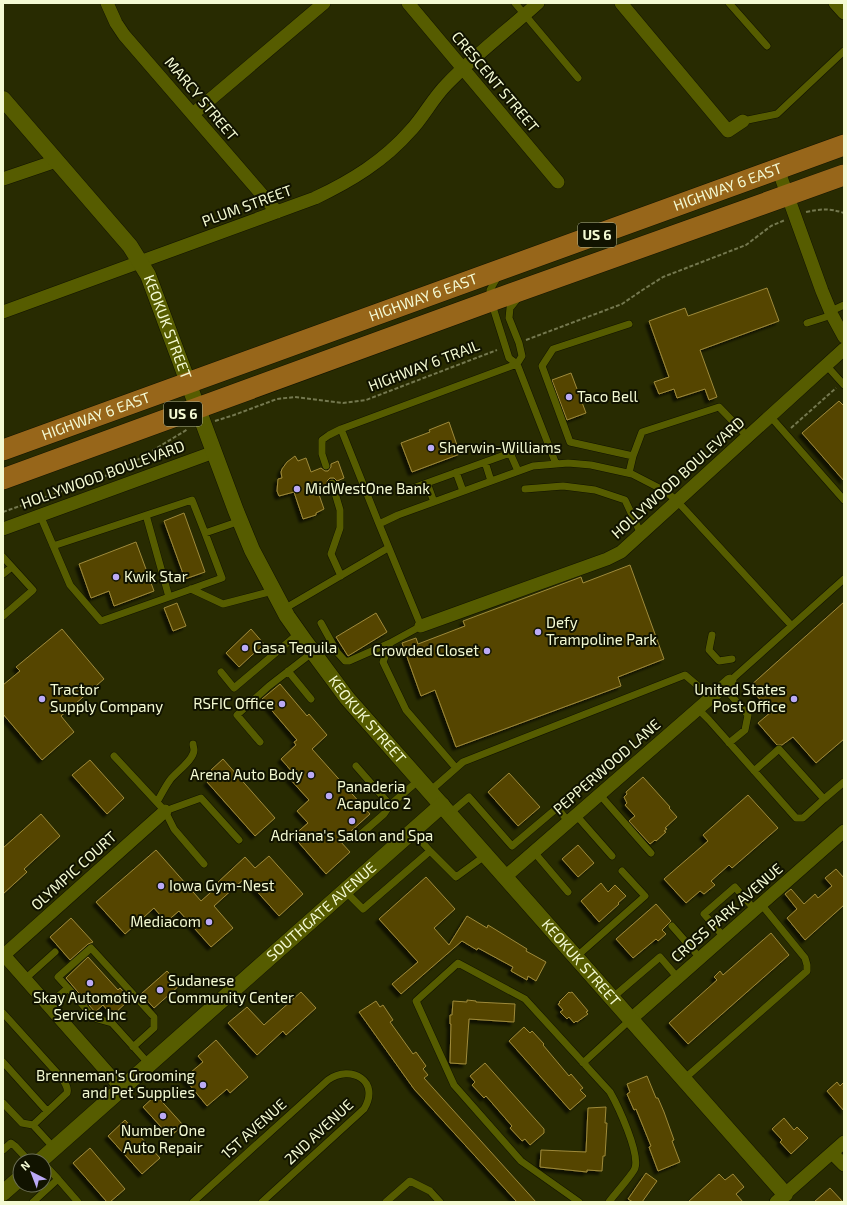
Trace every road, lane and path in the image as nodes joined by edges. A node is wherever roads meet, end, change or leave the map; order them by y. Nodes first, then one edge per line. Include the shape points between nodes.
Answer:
1 (324, 3) edge
2 (408, 3) edge
3 (515, 3) edge
4 (538, 3) edge
5 (621, 3) edge
6 (729, 3) edge
7 (836, 3) edge
8 (109, 4) edge
9 (844, 13) edge
10 (525, 15) junction
11 (767, 46) dead end
12 (844, 51) edge
13 (463, 69) junction
14 (578, 78) dead end
15 (3, 99) edge
16 (193, 114) junction
17 (744, 121) joint
18 (844, 145) edge
19 (56, 160) junction
20 (778, 169) junction
21 (844, 174) edge
22 (3, 180) edge
23 (558, 182) dead end
24 (788, 195) junction
25 (276, 212) junction
26 (844, 213) edge
27 (795, 215) junction
28 (141, 262) junction
29 (504, 268) junction
30 (528, 288) junction
31 (491, 301) junction
32 (844, 305) edge
33 (3, 312) edge
34 (831, 313) junction
35 (807, 323) dead end
36 (629, 324) dead end
37 (844, 337) edge
38 (519, 343) junction
39 (505, 347) junction
40 (844, 349) edge
41 (517, 364) junction
42 (826, 365) junction
43 (188, 383) junction
44 (843, 384) edge
45 (200, 416) junction
46 (770, 416) junction
47 (341, 429) junction
48 (785, 433) junction
49 (748, 436) junction
50 (3, 450) edge
51 (214, 452) junction
52 (633, 456) junction
53 (485, 462) junction
54 (556, 464) junction
55 (326, 466) dead end
56 (518, 471) junction
57 (456, 472) junction
58 (629, 473) junction
59 (3, 479) edge
60 (491, 481) junction
61 (332, 483) dead end
62 (428, 483) junction
63 (525, 490) dead end
64 (463, 491) junction
65 (399, 493) dead end
66 (844, 500) edge
67 (677, 501) junction
68 (434, 502) junction
69 (3, 512) edge
70 (40, 515) junction
71 (146, 515) junction
72 (240, 521) junction
73 (379, 524) junction
74 (3, 529) edge
75 (205, 533) junction
76 (641, 534) junction
77 (54, 546) junction
78 (388, 548) junction
79 (3, 557) edge
80 (12, 567) junction
81 (3, 574) edge
82 (341, 576) junction
83 (844, 579) edge
84 (191, 589) junction
85 (273, 591) junction
86 (169, 597) junction
87 (284, 609) junction
88 (3, 616) edge
89 (321, 623) dead end
90 (790, 625) junction
91 (421, 626) junction
92 (299, 633) junction
93 (712, 635) dead end
94 (390, 643) junction
95 (313, 652) junction
96 (732, 659) dead end
97 (288, 671) junction
98 (221, 672) dead end
99 (727, 684) junction
100 (711, 697) junction
101 (311, 699) dead end
102 (698, 708) junction
103 (260, 742) dead end
104 (729, 743) junction
105 (193, 744) dead end
106 (114, 756) dead end
107 (356, 766) dead end
108 (456, 768) junction
109 (754, 771) junction
110 (419, 779) junction
111 (844, 782) edge
112 (430, 791) junction
113 (600, 795) junction
114 (824, 799) junction
115 (390, 805) junction
116 (161, 807) junction
117 (446, 809) junction
118 (572, 818) junction
119 (413, 832) junction
120 (360, 835) dead end
121 (842, 836) edge
122 (239, 840) dead end
123 (430, 851) junction
124 (534, 852) junction
125 (651, 853) dead end
126 (486, 855) junction
127 (612, 856) dead end
128 (204, 864) dead end
129 (622, 871) dead end
130 (505, 877) junction
131 (345, 891) junction
132 (568, 892) dead end
133 (758, 907) junction
134 (672, 926) dead end
135 (724, 937) junction
136 (56, 952) dead end
137 (3, 954) edge
138 (576, 957) junction
139 (700, 958) junction
140 (678, 978) junction
141 (25, 979) junction
142 (68, 988) junction
143 (612, 998) junction
144 (48, 1005) junction
145 (3, 1013) edge
146 (631, 1019) junction
147 (133, 1047) junction
148 (3, 1062) edge
149 (583, 1063) junction
150 (149, 1064) junction
151 (333, 1076) joint
152 (684, 1079) junction
153 (122, 1089) junction
154 (3, 1103) edge
155 (48, 1111) junction
156 (33, 1125) junction
157 (844, 1142) edge
158 (54, 1148) junction
159 (3, 1150) edge
160 (26, 1153) edge
161 (48, 1153) edge
162 (832, 1153) junction
163 (844, 1165) edge
164 (52, 1174) edge
165 (58, 1180) junction
166 (12, 1185) edge
167 (3, 1193) edge
168 (781, 1198) edge
169 (33, 1202) edge
170 (78, 1202) edge
171 (193, 1202) edge
172 (262, 1202) edge
173 (386, 1202) edge
174 (440, 1202) edge
175 (579, 1202) edge
176 (609, 1202) edge

1 - 16 street
2 - 13 street, CRESCENT STREET
3 - 10 lane
4 - 10 street, PLUM STREET
5 - 17 street via 728,131
6 - 11 lane
7 - 9 street
8 - 16 street, MARCY STREET via 124,35
10 - 13 street, PLUM STREET
10 - 14 lane
12 - 17 lane via 777,114
13 - 23 street, CRESCENT STREET
13 - 25 street, PLUM STREET via 446,85 412,130 381,159 338,188
15 - 19 street, KEOKUK STREET
16 - 25 street, MARCY STREET
18 - 20 main road, HIGHWAY 6 EAST / US 6
19 - 22 street
19 - 28 street, KEOKUK STREET
20 - 24 street
20 - 29 main road, HIGHWAY 6 EAST / US 6
21 - 24 main road, HIGHWAY 6 EAST / US 6
24 - 27 street
24 - 30 main road, HIGHWAY 6 EAST / US 6
25 - 28 street, PLUM STREET
26 - 27 path via 822,208
27 - 34 street
27 - 38 path via 771,226 746,246 663,277 622,304
28 - 33 street, PLUM STREET
28 - 43 street, KEOKUK STREET
29 - 31 lane via 490,290
29 - 43 main road, HIGHWAY 6 EAST / US 6
30 - 31 main road, HIGHWAY 6 EAST / US 6
30 - 38 lane via 510,308 509,318
31 - 39 lane
31 - 45 main road, HIGHWAY 6 EAST / US 6
32 - 34 lane
34 - 35 lane
34 - 37 street
36 - 52 lane via 553,349 542,366 570,442
38 - 41 lane via 522,356
39 - 41 lane via 509,358
39 - 45 path, HIGHWAY 6 TRAIL via 366,400 343,403 295,397 277,399 234,415
40 - 42 street, HOLLYWOOD BOULEVARD
41 - 47 lane
41 - 54 lane
42 - 44 lane
42 - 46 street, HOLLYWOOD BOULEVARD
43 - 45 street, KEOKUK STREET
43 - 50 main road, HIGHWAY 6 EAST / US 6
44 - 48 path
45 - 51 street, KEOKUK STREET
45 - 59 main road, HIGHWAY 6 EAST / US 6
45 - 69 path, HIGHWAY 6 TRAIL via 188,430 119,471
46 - 48 lane
46 - 49 street, HOLLYWOOD BOULEVARD
47 - 55 lane via 322,440 322,454
47 - 73 lane
48 - 66 lane
49 - 52 lane via 719,407 642,432
49 - 67 street, HOLLYWOOD BOULEVARD
51 - 70 street, HOLLYWOOD BOULEVARD
51 - 72 street, KEOKUK STREET
52 - 58 lane
53 - 56 lane via 510,453
53 - 57 lane
53 - 60 lane
54 - 56 lane via 533,466
54 - 58 lane via 591,465
56 - 60 lane
57 - 62 lane
57 - 64 lane
58 - 67 lane via 665,491
60 - 64 lane
61 - 82 lane via 340,510 340,528 331,554
62 - 65 lane
62 - 68 lane
63 - 76 lane via 563,486 595,490 625,500
64 - 68 lane
67 - 76 street, HOLLYWOOD BOULEVARD
67 - 90 lane
68 - 73 lane via 398,514
70 - 74 street, HOLLYWOOD BOULEVARD
70 - 77 lane
71 - 75 lane via 192,500
71 - 77 lane
71 - 86 lane
72 - 75 lane
72 - 85 street, KEOKUK STREET
73 - 78 lane
75 - 84 lane via 222,578
76 - 91 street, HOLLYWOOD BOULEVARD via 621,552 607,559
77 - 86 lane via 70,585 100,621
78 - 82 lane
78 - 91 lane
79 - 80 lane
80 - 81 lane
80 - 88 lane via 33,590
82 - 87 lane
83 - 90 lane
84 - 85 lane via 223,604
84 - 86 lane
85 - 87 street, KEOKUK STREET
87 - 92 street, KEOKUK STREET
89 - 94 lane via 345,661
90 - 99 lane
91 - 94 lane
92 - 95 street, KEOKUK STREET
92 - 98 lane via 234,688
93 - 96 lane via 709,650 719,661
94 - 108 lane via 383,662 406,710
95 - 97 lane
95 - 110 street, KEOKUK STREET via 347,698
97 - 101 lane
97 - 103 lane via 237,715
99 - 100 street, PEPPERWOOD LANE
99 - 104 lane via 748,715 745,730
100 - 102 street, PEPPERWOOD LANE
100 - 108 lane via 685,676 463,762
102 - 104 lane
102 - 113 street, PEPPERWOOD LANE
104 - 109 lane
105 - 116 lane via 192,756 168,783
106 - 116 lane
107 - 115 lane
108 - 112 lane
109 - 114 lane via 796,818 803,818
109 - 114 lane via 779,749
110 - 112 street, KEOKUK STREET
110 - 115 lane
111 - 114 lane
112 - 117 street, KEOKUK STREET
113 - 118 street, PEPPERWOOD LANE
113 - 125 lane
115 - 120 lane via 384,814
116 - 122 lane via 201,798
116 - 128 lane via 174,829
116 - 137 street, OLYMPIC COURT
117 - 118 lane via 469,797 512,846 557,808
117 - 119 street, SOUTHGATE AVENUE
117 - 126 street, KEOKUK STREET
118 - 124 street, PEPPERWOOD LANE
118 - 127 lane
119 - 123 lane
119 - 131 street, SOUTHGATE AVENUE
121 - 133 street, CROSS PARK AVENUE
123 - 126 lane via 456,877
123 - 131 lane via 362,909
124 - 130 street, PEPPERWOOD LANE
124 - 132 lane
126 - 130 street, KEOKUK STREET
129 - 138 lane via 645,896
130 - 138 street, KEOKUK STREET
131 - 150 street, SOUTHGATE AVENUE
133 - 135 street, CROSS PARK AVENUE
133 - 135 lane via 735,887 704,914
133 - 152 lane via 805,958 807,971
134 - 139 lane
135 - 139 street, CROSS PARK AVENUE
136 - 141 lane
137 - 141 street
138 - 143 street, KEOKUK STREET
139 - 140 street, CROSS PARK AVENUE
140 - 143 lane via 660,957
140 - 146 street, CROSS PARK AVENUE
141 - 144 street
142 - 144 lane
142 - 147 lane via 94,1018 112,1023
142 - 147 lane via 58,977 91,948 154,1017 154,1028
143 - 146 street, KEOKUK STREET
144 - 153 street
145 - 155 lane via 67,1085 67,1093
146 - 149 lane
146 - 152 street, KEOKUK STREET
147 - 150 lane
148 - 155 lane
149 - 175 lane via 525,999 458,963 416,1001 454,1085 521,1161
149 - 176 lane via 610,1092 636,1156 635,1168
150 - 153 street, SOUTHGATE AVENUE
151 - 171 lane, 1ST AVENUE
151 - 172 lane, 2ND AVENUE via 350,1073 365,1080 369,1087 368,1103
152 - 168 street, KEOKUK STREET
153 - 158 street, SOUTHGATE AVENUE
154 - 156 lane via 22,1123
155 - 156 lane
156 - 158 lane
157 - 162 street
158 - 161 street, SOUTHGATE AVENUE
159 - 160 lane via 11,1143
162 - 163 street
162 - 168 street
164 - 165 lane
165 - 169 lane
165 - 170 lane
166 - 167 street
173 - 174 lane via 410,1181 430,1191

